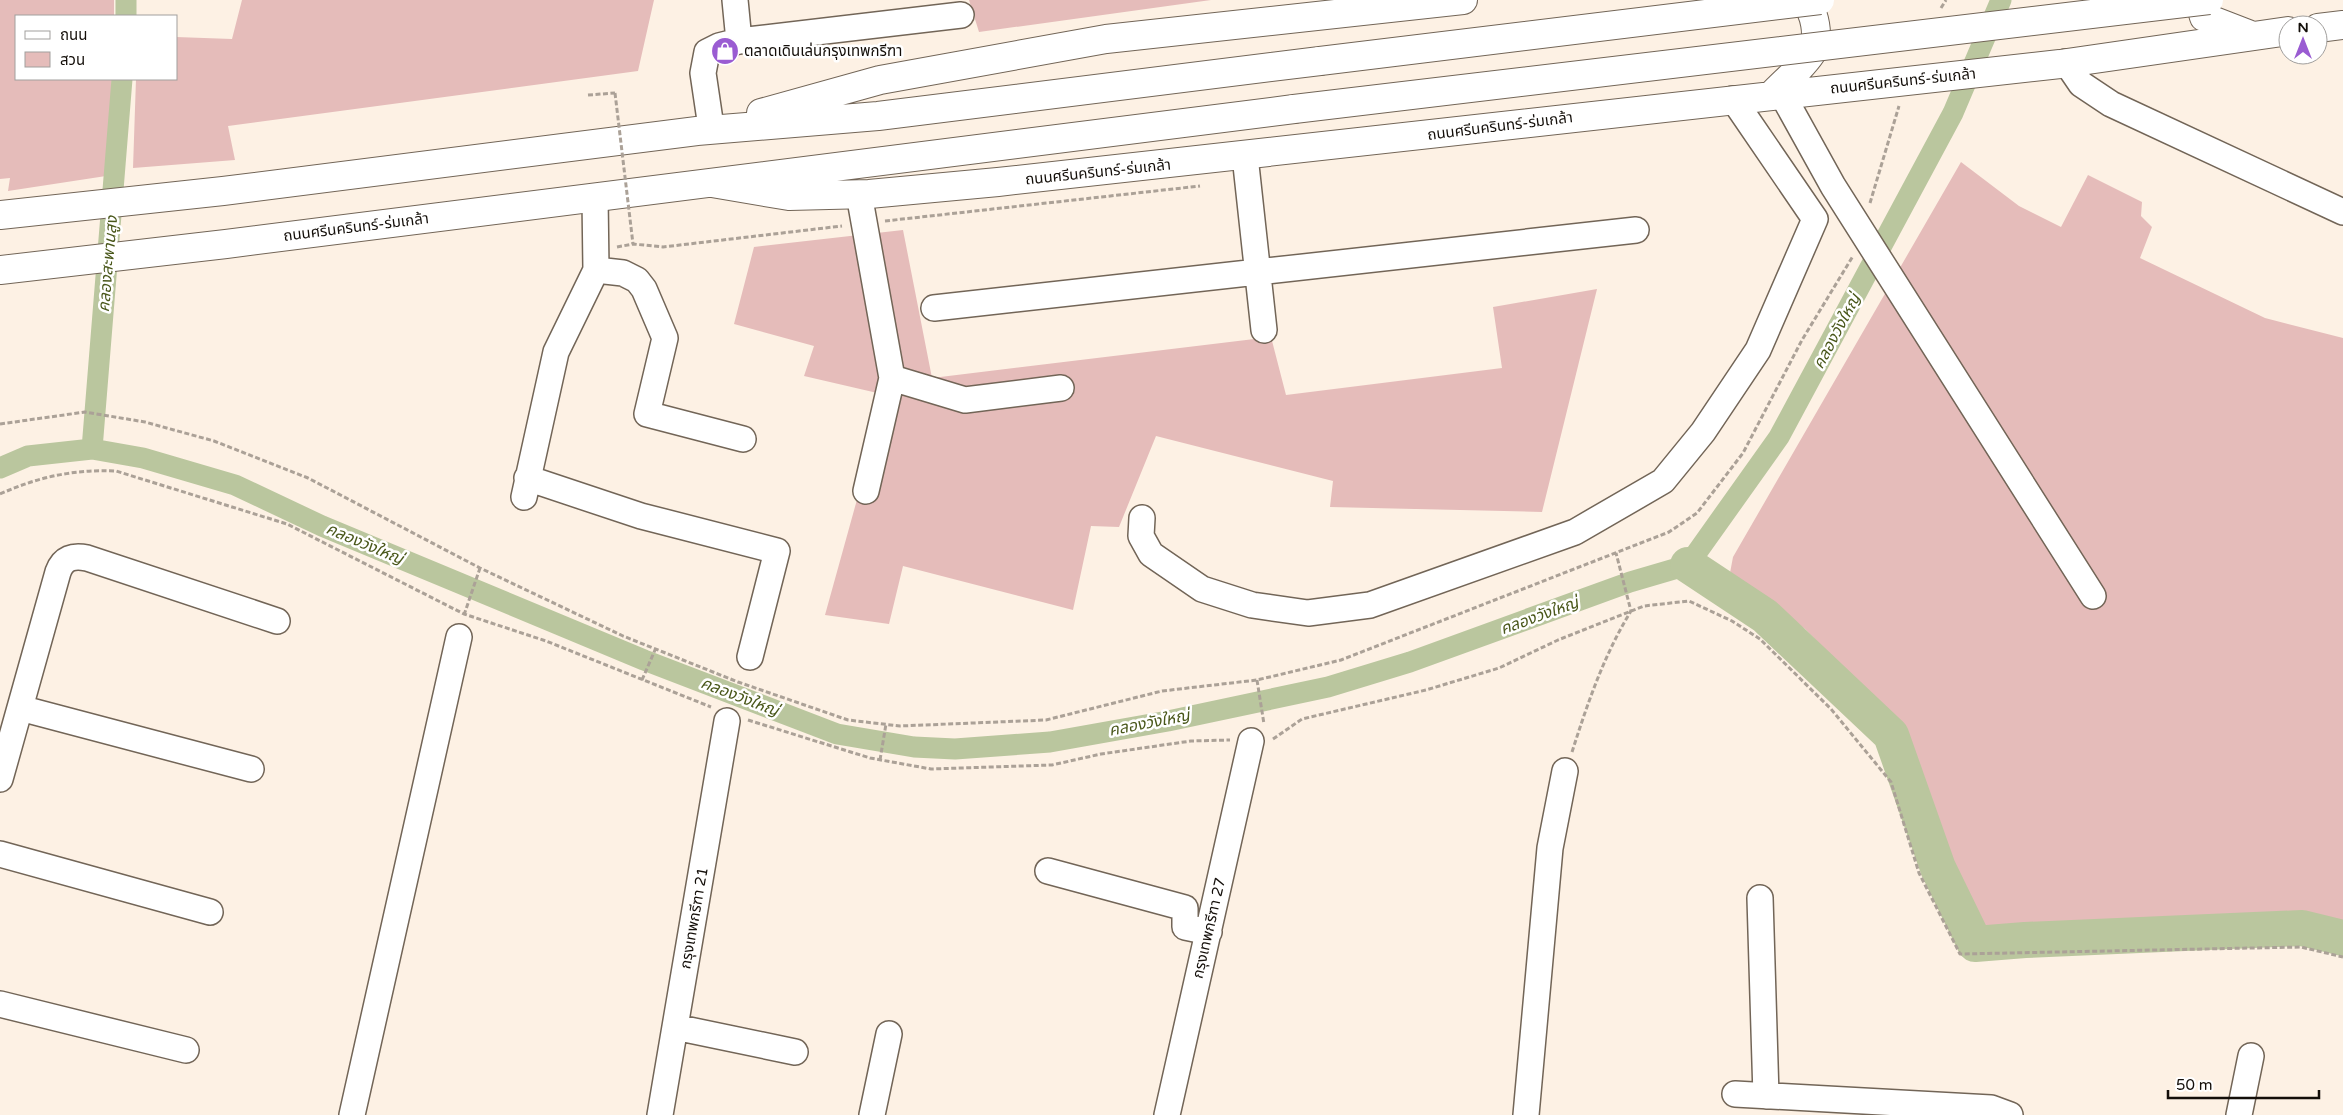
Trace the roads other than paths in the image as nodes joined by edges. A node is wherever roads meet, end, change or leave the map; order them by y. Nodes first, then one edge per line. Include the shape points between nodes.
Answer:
1 (735, 0) edge
2 (1463, 0) edge
3 (1804, 0) edge
4 (1820, 0) edge
5 (2199, 0) edge
6 (2209, 0) edge
7 (962, 14) dead end
8 (2343, 25) edge
9 (2328, 27) edge
10 (2278, 33) edge
11 (2252, 36) junction
12 (739, 41) junction
13 (2063, 63) junction
14 (1777, 95) junction
15 (1734, 99) junction
16 (704, 129) junction
17 (1245, 156) junction
18 (712, 184) junction
19 (859, 194) junction
20 (595, 197) junction
21 (2343, 212) edge
22 (0, 215) edge
23 (1636, 230) dead end
24 (2, 270) edge
25 (596, 270) junction
26 (1258, 272) junction
27 (934, 308) dead end
28 (1264, 330) dead end
29 (892, 378) junction
30 (1061, 388) dead end
31 (743, 439) dead end
32 (866, 491) dead end
33 (1142, 518) dead end
34 (2092, 596) dead end
35 (277, 621) dead end
36 (462, 623) road end
37 (750, 657) dead end
38 (20, 708) junction
39 (731, 717) road end
40 (1259, 741) road end
41 (251, 769) dead end
42 (1565, 771) road end
43 (0, 779) edge
44 (0, 854) edge
45 (1048, 872) dead end
46 (1760, 898) dead end
47 (210, 912) dead end
48 (1209, 932) junction
49 (0, 1004) edge
50 (675, 1027) junction
51 (889, 1034) dead end
52 (186, 1050) dead end
53 (795, 1052) dead end
54 (2251, 1056) dead end
55 (1735, 1094) dead end
56 (1766, 1096) junction
57 (352, 1115) edge
58 (660, 1115) edge
59 (872, 1115) edge
60 (1167, 1115) edge
61 (1526, 1115) edge
62 (2010, 1115) edge
63 (2239, 1115) edge

1 - 12 street
2 - 16 main road via 1106,39 880,80
3 - 14 main road via 1810,6 1814,20 1815,42 1812,52
4 - 16 main road, bridge via 878,116
5 - 11 main road via 2204,17
6 - 18 main road, ถนนศรีนครินทร์-ร่มเกล้า, bridge via 1294,109
7 - 12 street
8 - 9 main road
10 - 11 main road, ถนนศรีนครินทร์-ร่มเกล้า
11 - 13 main road, ถนนศรีนครินทร์-ร่มเกล้า
12 - 16 street via 707,52 703,73
13 - 14 main road, ถนนศรีนครินทร์-ร่มเกล้า
13 - 21 street via 2081,84 2111,104
14 - 15 main road, ถนนศรีนครินทร์-ร่มเกล้า
14 - 34 street
15 - 17 main road, ถนนศรีนครินทร์-ร่มเกล้า
15 - 33 street via 1815,219 1758,350 1703,432 1663,481 1575,532 1370,604 1308,613 1252,604 1202,589 1150,554 1141,536
16 - 22 main road via 223,192
17 - 19 main road, ถนนศรีนครินทร์-ร่มเกล้า
17 - 26 street
18 - 19 main road, ถนนศรีนครินทร์-ร่มเกล้า via 789,196
18 - 20 main road, ถนนศรีนครินทร์-ร่มเกล้า
19 - 29 street
20 - 24 main road, ถนนศรีนครินทร์-ร่มเกล้า
20 - 25 street
23 - 26 street
25 - 31 street via 623,273 637,280 665,338 647,414
25 - 37 street via 556,352 525,487 777,551
26 - 27 street
26 - 28 street
29 - 30 street via 965,400
29 - 32 street
35 - 38 street via 87,558 68,558 60,565
36 - 57 street
38 - 41 street
38 - 43 street
39 - 50 street, กรุงเทพกรีฑา 21
40 - 48 street, กรุงเทพกรีฑา 27
42 - 61 street via 1550,848
44 - 47 street
45 - 48 street via 1185,908 1185,926
46 - 56 street
48 - 60 street, กรุงเทพกรีฑา 27
49 - 52 street
50 - 53 street
50 - 58 street, กรุงเทพกรีฑา 21
51 - 59 street
54 - 63 street
55 - 56 street
56 - 62 street via 1991,1108

